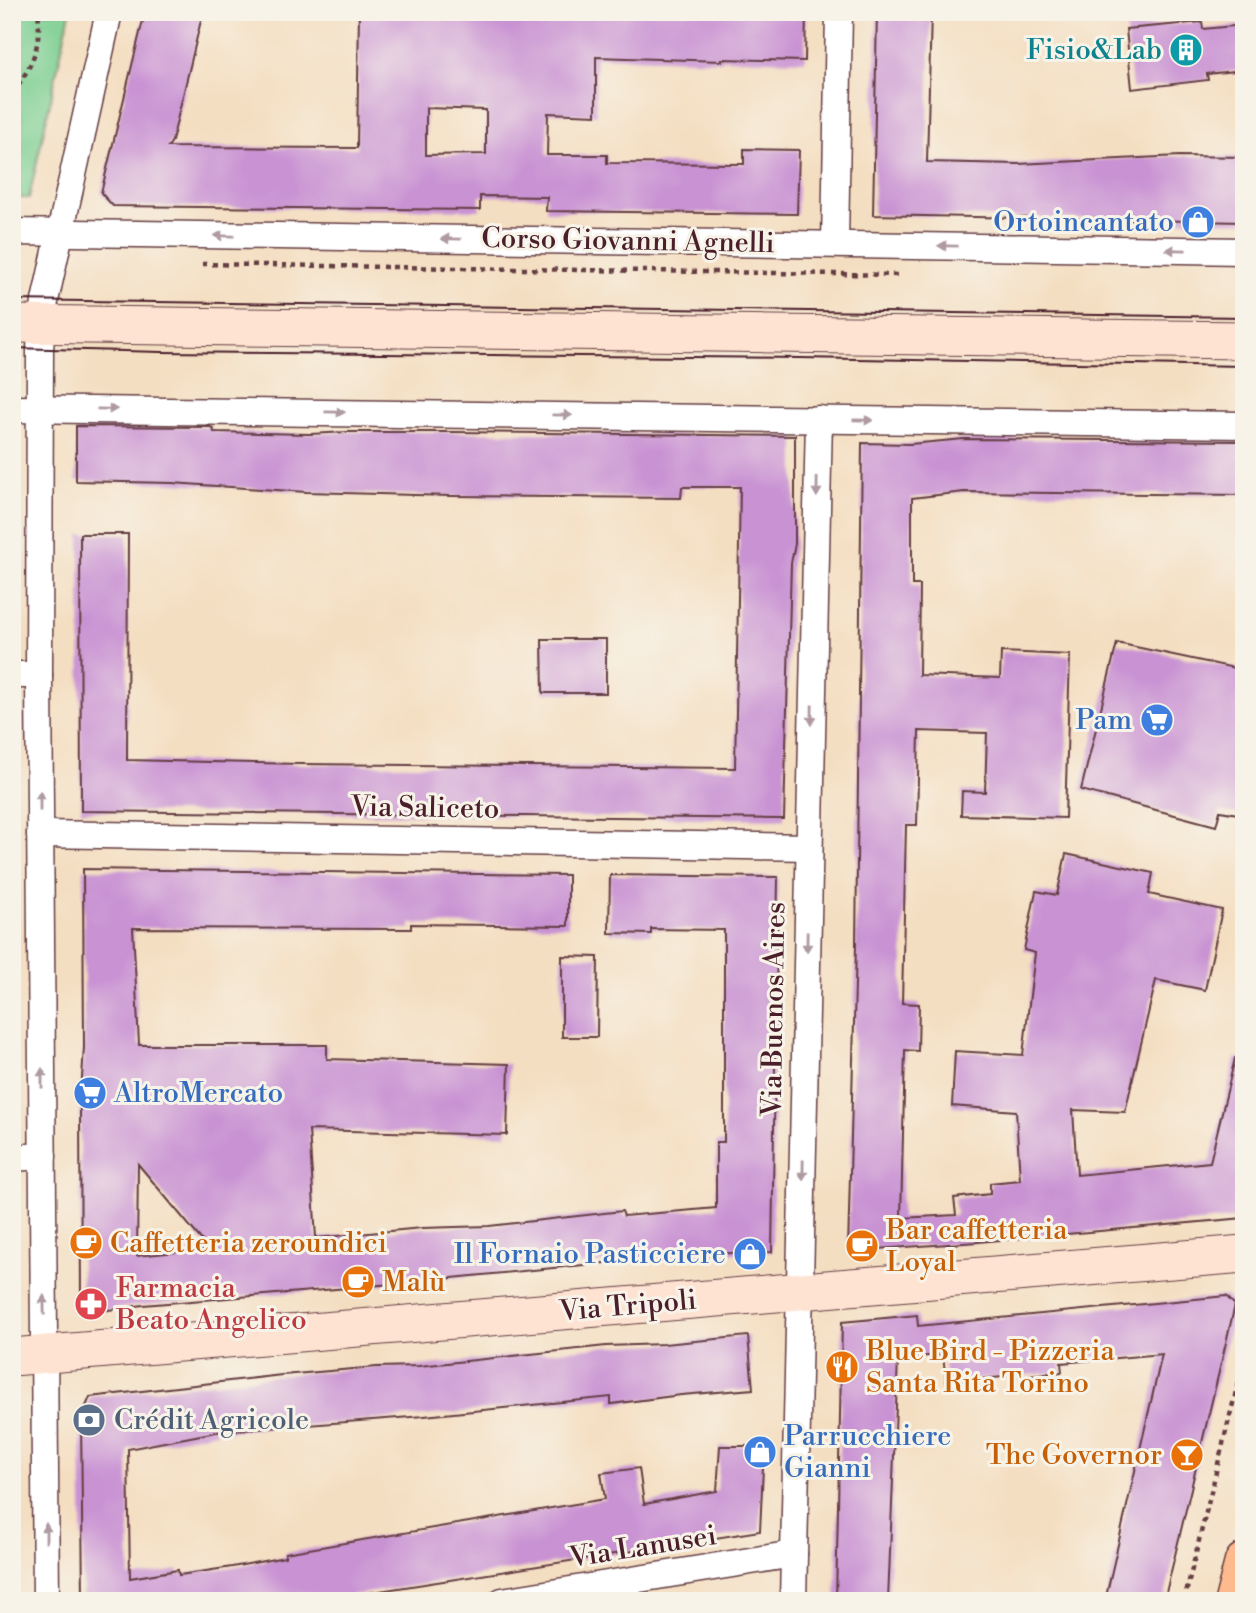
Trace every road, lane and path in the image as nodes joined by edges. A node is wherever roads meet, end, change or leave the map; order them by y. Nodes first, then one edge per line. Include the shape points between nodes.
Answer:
1 (38, 12) edge
2 (109, 12) edge
3 (839, 12) edge
4 (12, 93) edge
5 (12, 232) edge
6 (60, 233) junction
7 (835, 244) junction
8 (1244, 251) edge
9 (27, 324) edge
10 (1244, 340) edge
11 (12, 409) edge
12 (39, 409) junction
13 (819, 419) junction
14 (1244, 425) edge
15 (12, 675) edge
16 (39, 675) junction
17 (40, 834) junction
18 (809, 847) junction
19 (43, 1156) junction
20 (12, 1158) edge
21 (1244, 1254) edge
22 (800, 1292) junction
23 (28, 1356) edge
24 (1244, 1359) edge
25 (794, 1555) junction
26 (1244, 1562) edge
27 (47, 1601) edge
28 (502, 1601) edge
29 (793, 1601) edge
30 (1184, 1601) edge
31 (1234, 1601) edge

1 - 4 path via 33,63
2 - 6 street
3 - 7 street
5 - 6 street, Corso Giovanni Agnelli
7 -> 6 street, Corso Giovanni Agnelli
6 - 9 street
8 -> 7 street, Corso Giovanni Agnelli
9 - 10 street
9 - 12 street
11 - 12 street
12 -> 13 street
12 - 16 street
13 -> 14 street
13 -> 18 street, Via Buenos Aires
15 - 16 street
17 -> 16 street
17 - 18 street, Via Saliceto
19 -> 17 street
18 -> 22 street, Via Buenos Aires
19 - 20 street
23 -> 19 street
21 - 22 street, Via Tripoli
22 - 23 street, Via Tripoli
22 - 25 street, Via Buenos Aires
27 -> 23 street
24 - 30 path
25 - 28 street, Via Lanusei
25 - 29 street, Via Buenos Aires
26 - 31 main road

